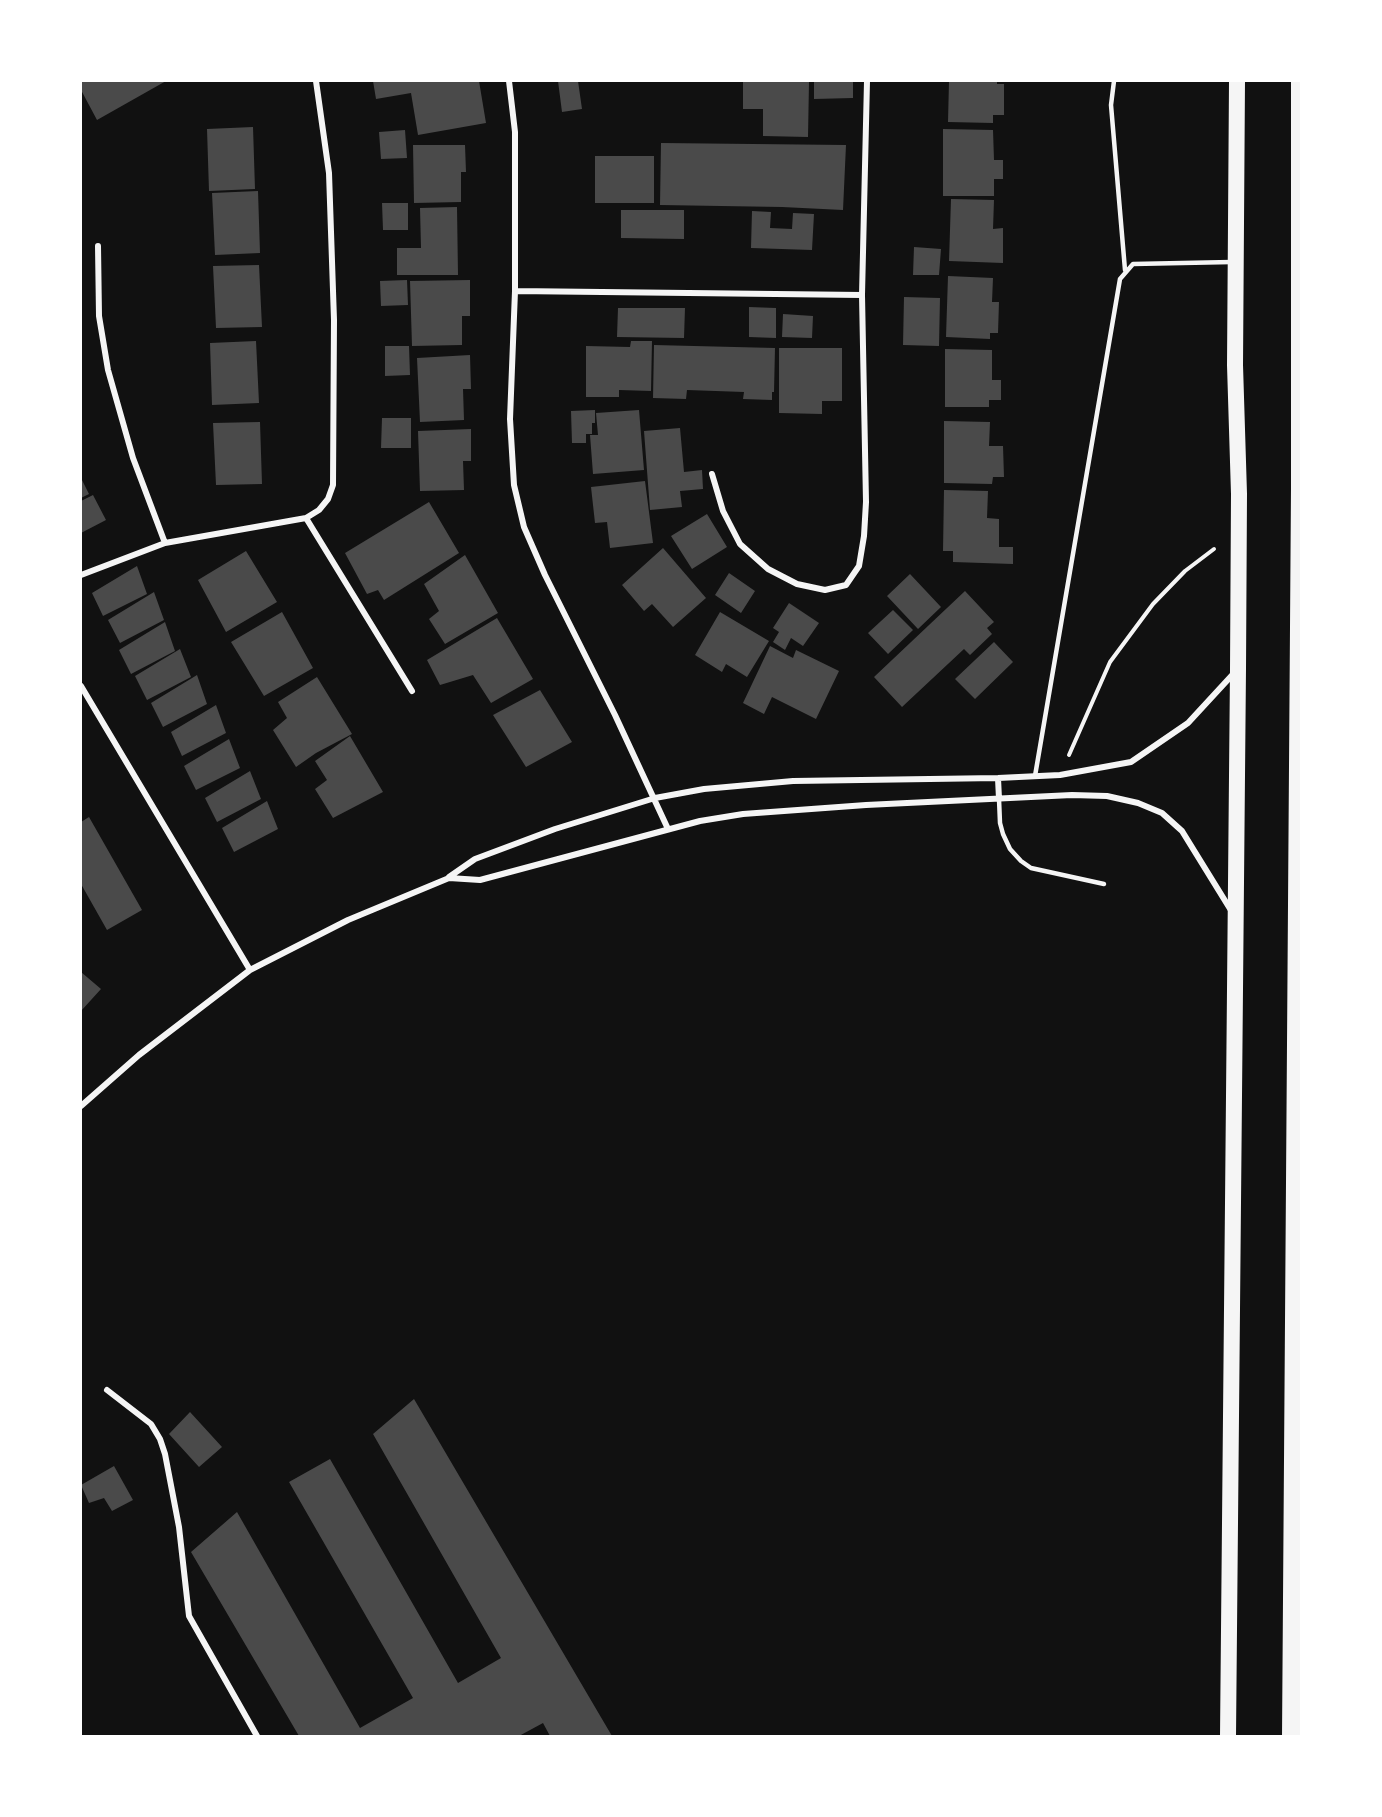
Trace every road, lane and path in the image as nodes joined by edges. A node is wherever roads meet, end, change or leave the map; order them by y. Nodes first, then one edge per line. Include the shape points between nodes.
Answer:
1 (316, 81) edge
2 (509, 81) edge
3 (867, 81) edge
4 (1114, 81) edge
5 (1237, 81) edge
6 (1300, 81) edge
7 (98, 246) dead end
8 (1235, 262) junction
9 (1125, 270) junction
10 (515, 291) junction
11 (862, 296) junction
12 (712, 474) dead end
13 (306, 518) junction
14 (165, 543) junction
15 (1224, 544) dead end
16 (81, 575) edge
17 (1238, 669) junction
18 (81, 686) edge
19 (412, 691) dead end
20 (1060, 775) junction
21 (1035, 776) junction
22 (998, 778) junction
23 (655, 798) junction
24 (999, 799) junction
25 (669, 829) junction
26 (449, 878) junction
27 (1104, 884) dead end
28 (1237, 920) junction
29 (250, 970) junction
30 (81, 1106) edge
31 (107, 1390) dead end
32 (257, 1736) edge
33 (1228, 1736) edge
34 (1291, 1736) edge

1 - 13 street via 328,173 334,320 333,485 328,499
2 - 10 street via 515,132
3 - 11 street
4 - 9 lane via 1111,105
5 - 8 highway
6 - 34 highway
7 - 14 street via 99,316 108,370
8 - 9 lane via 1133,264
8 - 17 highway
9 - 21 lane via 1120,279
10 - 11 street
10 - 23 street via 510,419 514,485 524,526
11 - 12 street via 866,502 859,566 846,585 825,590 797,584 768,569 740,544 723,511
13 - 14 street
13 - 19 street
14 - 16 street
15 - 20 path via 1185,571 1153,604 1110,662
17 - 20 street via 1188,723 1131,762
17 - 28 highway
18 - 29 street
20 - 21 street
21 - 22 street
22 - 23 street via 782,782
22 - 24 street
23 - 25 street
23 - 26 street via 475,859
24 - 25 street via 743,814
24 - 27 lane via 1003,834 1021,861 1031,868
24 - 28 street via 1107,796 1162,813 1182,831
25 - 26 street via 480,880
26 - 29 street via 348,920
28 - 33 highway
29 - 30 street via 139,1055
31 - 32 street via 151,1424 160,1439 179,1527 189,1616

